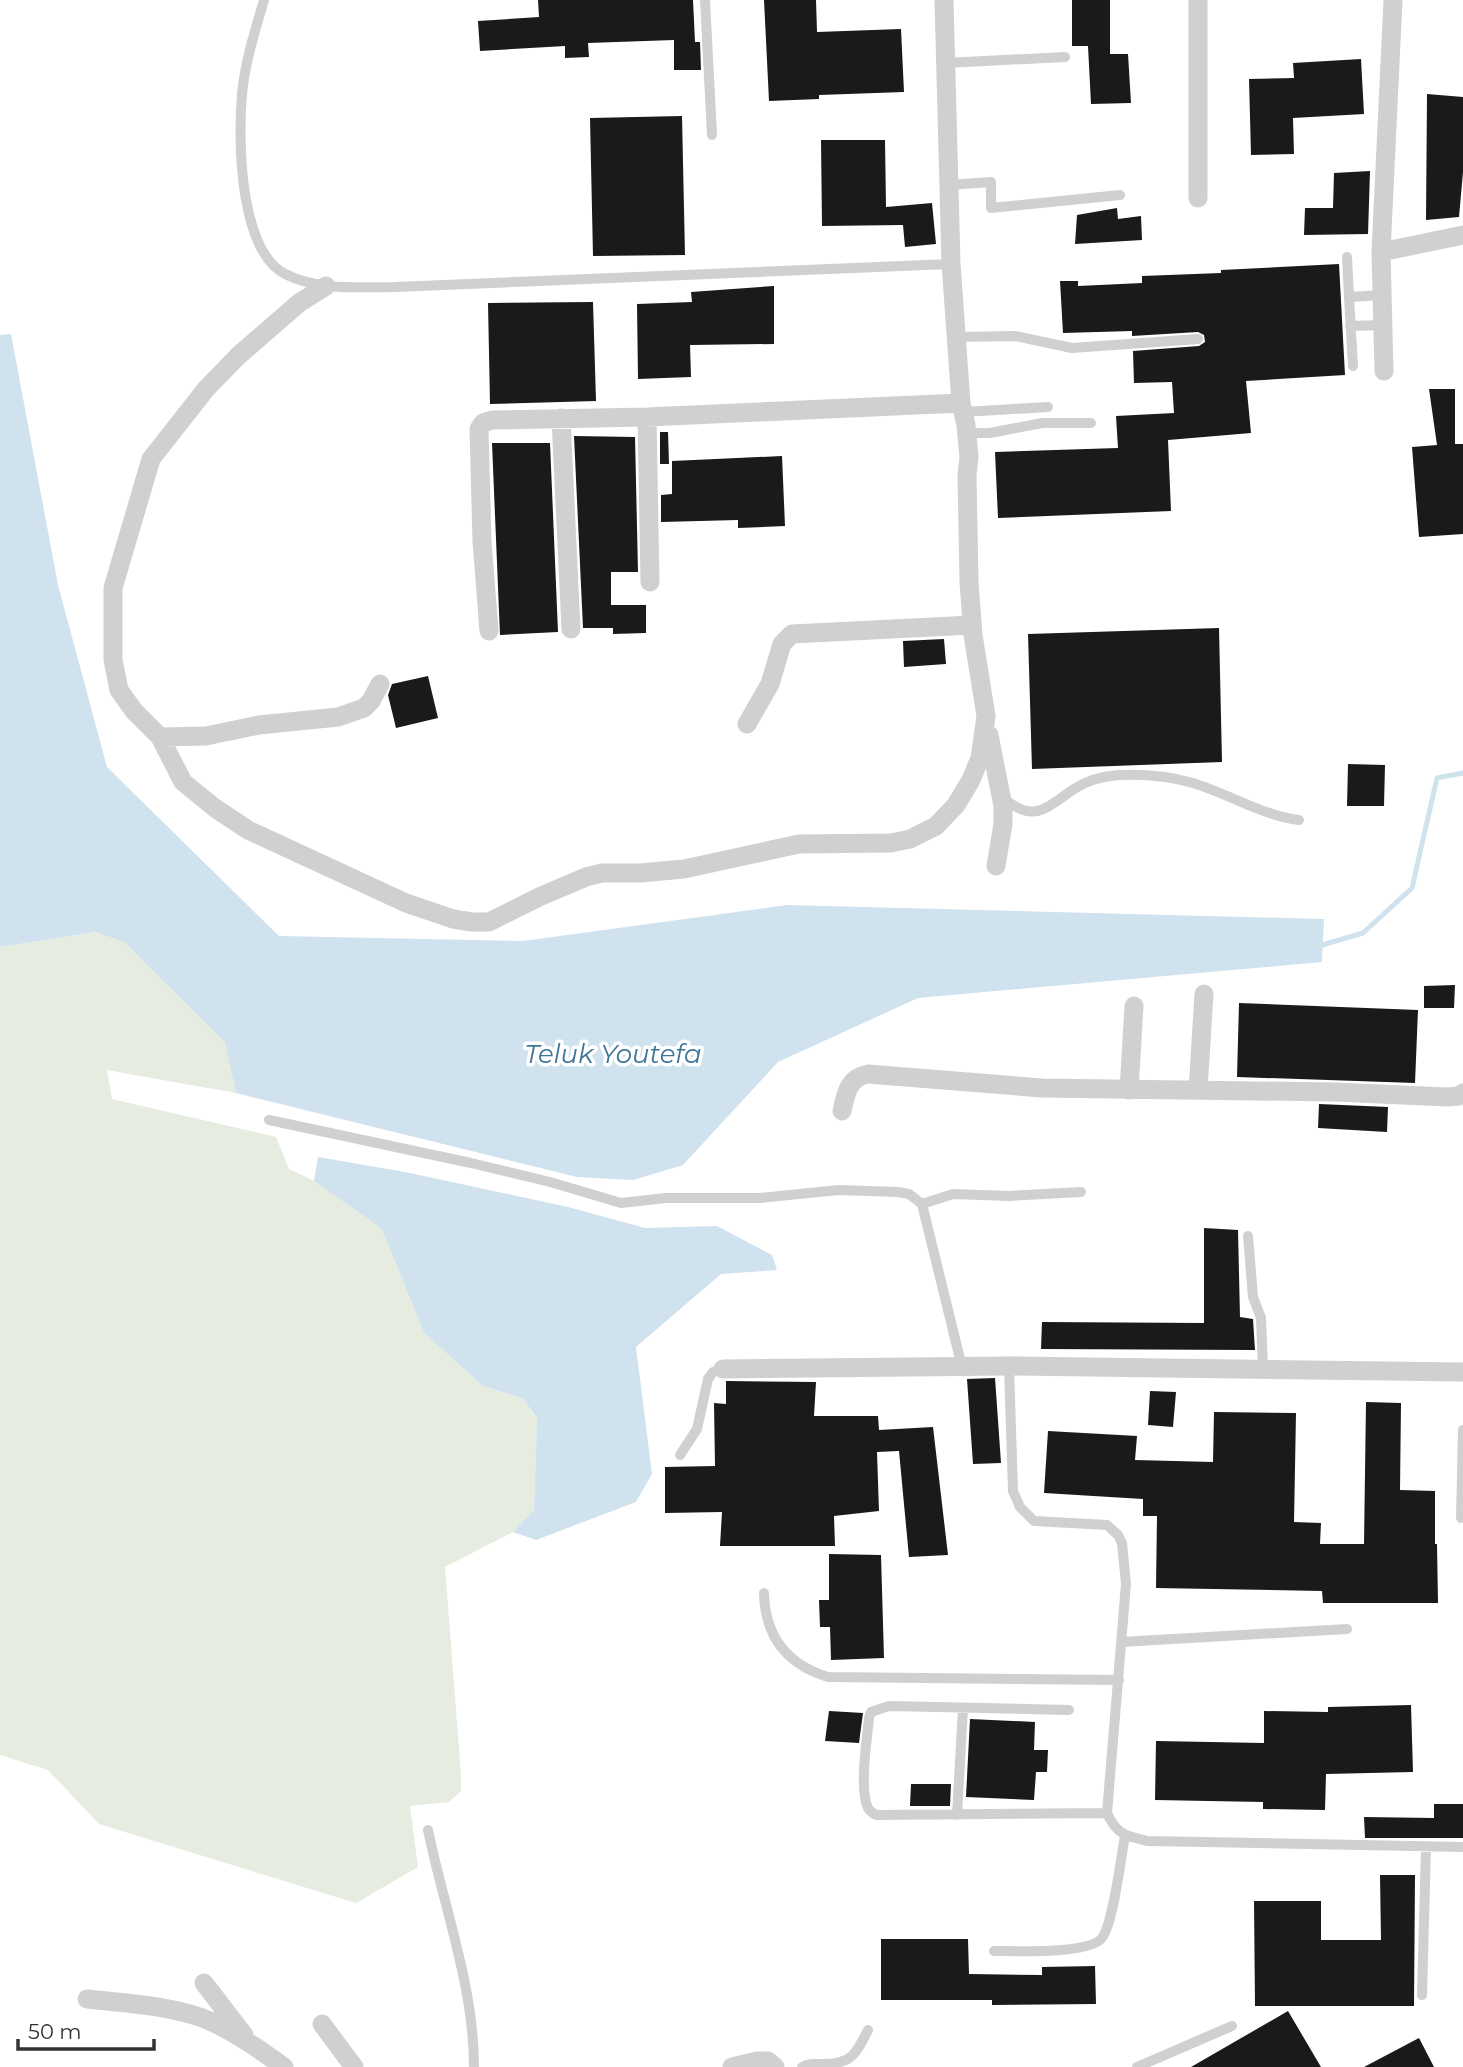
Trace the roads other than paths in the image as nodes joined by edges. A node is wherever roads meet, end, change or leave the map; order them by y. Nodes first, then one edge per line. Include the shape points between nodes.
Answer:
1 (264, 0) edge
2 (705, 0) edge
3 (944, 0) edge
4 (1198, 0) edge
5 (1393, 0) edge
6 (1065, 57) dead end
7 (945, 63) junction
8 (712, 135) dead end
9 (948, 185) junction
10 (1120, 195) dead end
11 (1198, 198) dead end
12 (1463, 235) edge
13 (1381, 252) junction
14 (1347, 257) dead end
15 (951, 264) junction
16 (326, 286) junction
17 (1382, 295) junction
18 (1349, 297) junction
19 (1383, 325) junction
20 (1350, 326) junction
21 (955, 337) junction
22 (1198, 339) dead end
23 (1353, 366) dead end
24 (1384, 371) dead end
25 (962, 407) junction
26 (1048, 407) dead end
27 (646, 417) junction
28 (561, 418) junction
29 (1091, 423) dead end
30 (967, 433) junction
31 (650, 582) dead end
32 (972, 625) junction
33 (571, 629) dead end
34 (489, 632) dead end
35 (380, 684) dead end
36 (986, 716) junction
37 (747, 724) dead end
38 (160, 737) junction
39 (1001, 797) junction
40 (1299, 820) dead end
41 (996, 866) dead end
42 (1204, 993) dead end
43 (1134, 1006) dead end
44 (1129, 1090) junction
45 (1198, 1090) junction
46 (1463, 1093) edge
47 (842, 1111) dead end
48 (269, 1120) dead end
49 (1081, 1192) dead end
50 (922, 1204) junction
51 (1248, 1236) dead end
52 (1009, 1366) junction
53 (962, 1367) junction
54 (723, 1369) joint
55 (1263, 1370) junction
56 (1463, 1373) edge
57 (1463, 1430) edge
58 (680, 1455) dead end
59 (1461, 1518) dead end
60 (764, 1592) dead end
61 (1347, 1629) dead end
62 (1121, 1642) junction
63 (1119, 1680) junction
64 (963, 1708) junction
65 (1069, 1710) dead end
66 (1107, 1812) junction
67 (957, 1815) junction
68 (428, 1830) dead end
69 (1125, 1836) junction
70 (1463, 1847) edge
71 (1426, 1848) junction
72 (994, 1951) dead end
73 (204, 1983) dead end
74 (1422, 1995) dead end
75 (87, 1999) dead end
76 (322, 2024) dead end
77 (1232, 2026) dead end
78 (868, 2030) dead end
79 (251, 2044) junction
80 (284, 2067) edge
81 (354, 2067) edge
82 (474, 2067) edge
83 (732, 2067) edge
84 (775, 2067) edge
85 (802, 2067) edge
86 (1137, 2067) edge

1 - 16 lane via 242,91 245,207 257,241 283,273
2 - 8 lane
3 - 7 street
4 - 11 street
5 - 13 street
6 - 7 lane
7 - 9 street
9 - 10 lane via 991,182 991,208
9 - 15 street
12 - 13 street
13 - 17 street
14 - 18 lane
15 - 16 lane
15 - 21 street
16 - 38 street via 237,356 151,459 113,588 113,660 119,690
17 - 18 lane
17 - 19 street
18 - 20 lane
19 - 20 lane
19 - 24 street
20 - 23 lane
21 - 22 lane via 1015,336 1072,348
21 - 25 street
25 - 26 lane
25 - 27 street
25 - 30 street
27 - 28 street
27 - 31 street
28 - 33 street
28 - 34 street via 492,420 479,429
29 - 30 lane via 1042,423
30 - 32 street
32 - 36 street
32 - 37 street via 792,634 782,644 770,684
35 - 38 street via 364,708 338,717 206,736
36 - 38 street via 980,758 956,805 936,826 910,839 799,844 684,869 601,873 489,922 453,919 406,903 248,830 183,782
36 - 39 street
39 - 40 lane via 1015,808 1040,812 1100,777 1152,774 1196,784
39 - 41 street via 1003,824
42 - 45 street
43 - 44 street
44 - 45 street
44 - 47 street via 867,1074 850,1083
45 - 46 street via 1447,1097
48 - 50 lane via 471,1163 621,1203 839,1190 898,1192
49 - 50 lane via 953,1194
50 - 53 lane
51 - 55 lane via 1253,1297 1261,1318
52 - 53 street
52 - 55 street
52 - 62 lane via 1013,1491 1034,1521 1107,1525 1118,1535 1126,1584
53 - 54 street
54 - 58 lane via 708,1379 697,1429
55 - 56 street
57 - 59 lane
60 - 63 lane via 771,1633 785,1653 828,1677
61 - 62 lane
62 - 63 lane
63 - 66 lane
64 - 65 lane
64 - 67 lane
64 - 67 lane via 889,1706 871,1712 864,1773 866,1804 876,1815
66 - 67 lane
66 - 69 lane
68 - 82 lane via 464,1983
69 - 71 lane via 1147,1841
69 - 72 lane via 1109,1924 1102,1939 1065,1950
70 - 71 lane
71 - 74 lane
73 - 79 street
75 - 79 street via 151,2006 208,2020
76 - 81 street
77 - 86 lane
78 - 85 lane via 858,2050 845,2062
79 - 80 street
83 - 84 street via 757,2061

